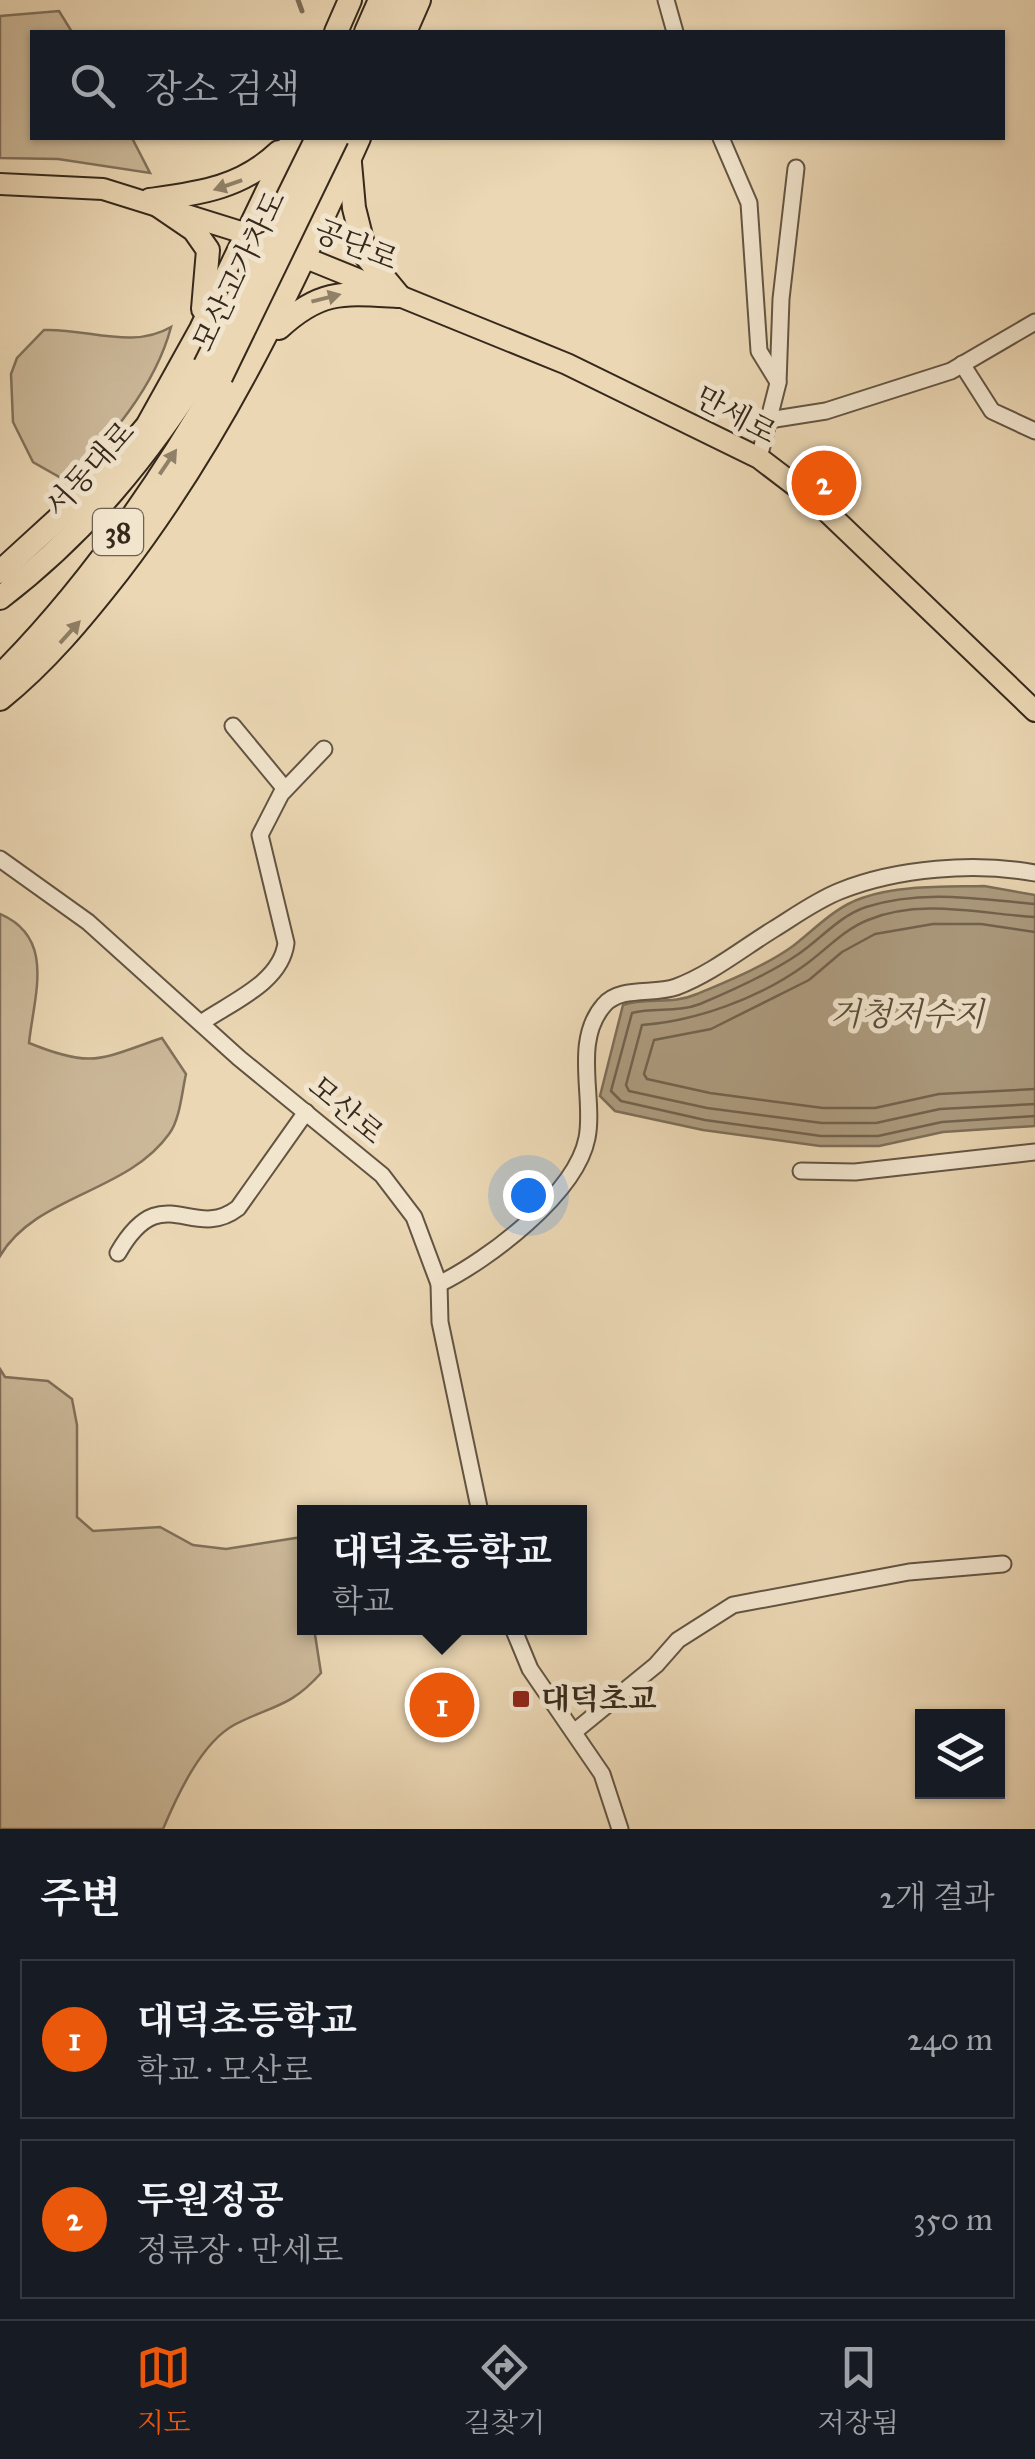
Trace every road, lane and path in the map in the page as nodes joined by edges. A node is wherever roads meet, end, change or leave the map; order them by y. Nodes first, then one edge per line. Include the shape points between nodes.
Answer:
1 (350, 0) edge
2 (380, 0) edge
3 (401, 0) edge
4 (420, 0) edge
5 (666, 0) edge
6 (337, 30) edge
7 (367, 30) edge
8 (387, 30) edge
9 (406, 30) edge
10 (674, 30) edge
11 (292, 140) edge
12 (292, 140) edge
13 (316, 140) edge
14 (722, 140) edge
15 (349, 144) edge
16 (796, 168) dead end
17 (0, 184) edge
18 (150, 200) junction
19 (246, 232) junction
20 (307, 258) junction
21 (399, 296) junction
22 (1035, 322) edge
23 (201, 330) junction
24 (266, 339) junction
25 (962, 364) junction
26 (213, 371) junction
27 (778, 383) junction
28 (768, 420) junction
29 (1035, 431) edge
30 (759, 458) junction
31 (0, 572) edge
32 (0, 598) edge
33 (0, 676) edge
34 (0, 699) edge
35 (1035, 711) edge
36 (232, 726) dead end
37 (324, 748) dead end
38 (285, 788) junction
39 (0, 859) edge
40 (1035, 873) edge
41 (201, 1023) junction
42 (306, 1112) junction
43 (1035, 1152) edge
44 (801, 1170) dead end
45 (118, 1253) dead end
46 (439, 1284) junction
47 (479, 1505) edge
48 (1003, 1564) dead end
49 (516, 1635) edge
50 (574, 1732) junction
51 (620, 1829) edge

1 - 6 highway
2 - 7 highway
3 - 8 highway
4 - 9 highway
5 - 10 street
11 -> 18 highway via 232,186
12 - 19 highway
13 - 26 highway, 모산고가차도 / 38, bridge
14 - 27 street via 749,203 759,351
15 - 20 highway
15 - 21 highway via 366,256
15 - 26 highway, 모산고가차도 / 38, bridge
16 - 27 street
17 - 18 main road, 공단로 via 103,189
18 - 19 main road, 공단로
18 - 23 highway via 194,230 208,250
19 - 20 main road, 공단로
19 - 23 highway
20 - 21 main road, 공단로
20 - 24 highway
24 -> 21 highway via 300,307 325,295
21 - 30 main road, 만세로 via 567,364
22 - 25 street
23 - 31 highway via 147,426 104,477
34 -> 24 highway via 72,631 175,498
25 - 28 street via 826,411
25 - 29 street via 992,411
26 - 32 highway, 서동대로 / 38 via 114,494
33 -> 26 highway, 서동대로 / 38 via 66,606 186,436
27 - 28 street
28 - 30 street
30 - 35 main road, 만세로 via 818,503
36 - 38 street
37 - 38 street
38 - 41 street via 260,835 284,960 256,988
39 - 41 street, 모산로 via 88,922
40 - 46 street via 981,868 873,880 836,892 678,986 605,1003 588,1054 588,1138 579,1162 535,1216
41 - 42 street, 모산로
42 - 45 street via 238,1208 208,1222 180,1212 162,1214 142,1222
42 - 46 street, 모산로 via 393,1189 414,1217
43 - 44 street via 855,1172
46 - 47 street, 모산로 via 440,1322
48 - 50 street via 909,1572 733,1606 678,1640
49 - 50 street via 530,1670
50 - 51 street via 602,1774

